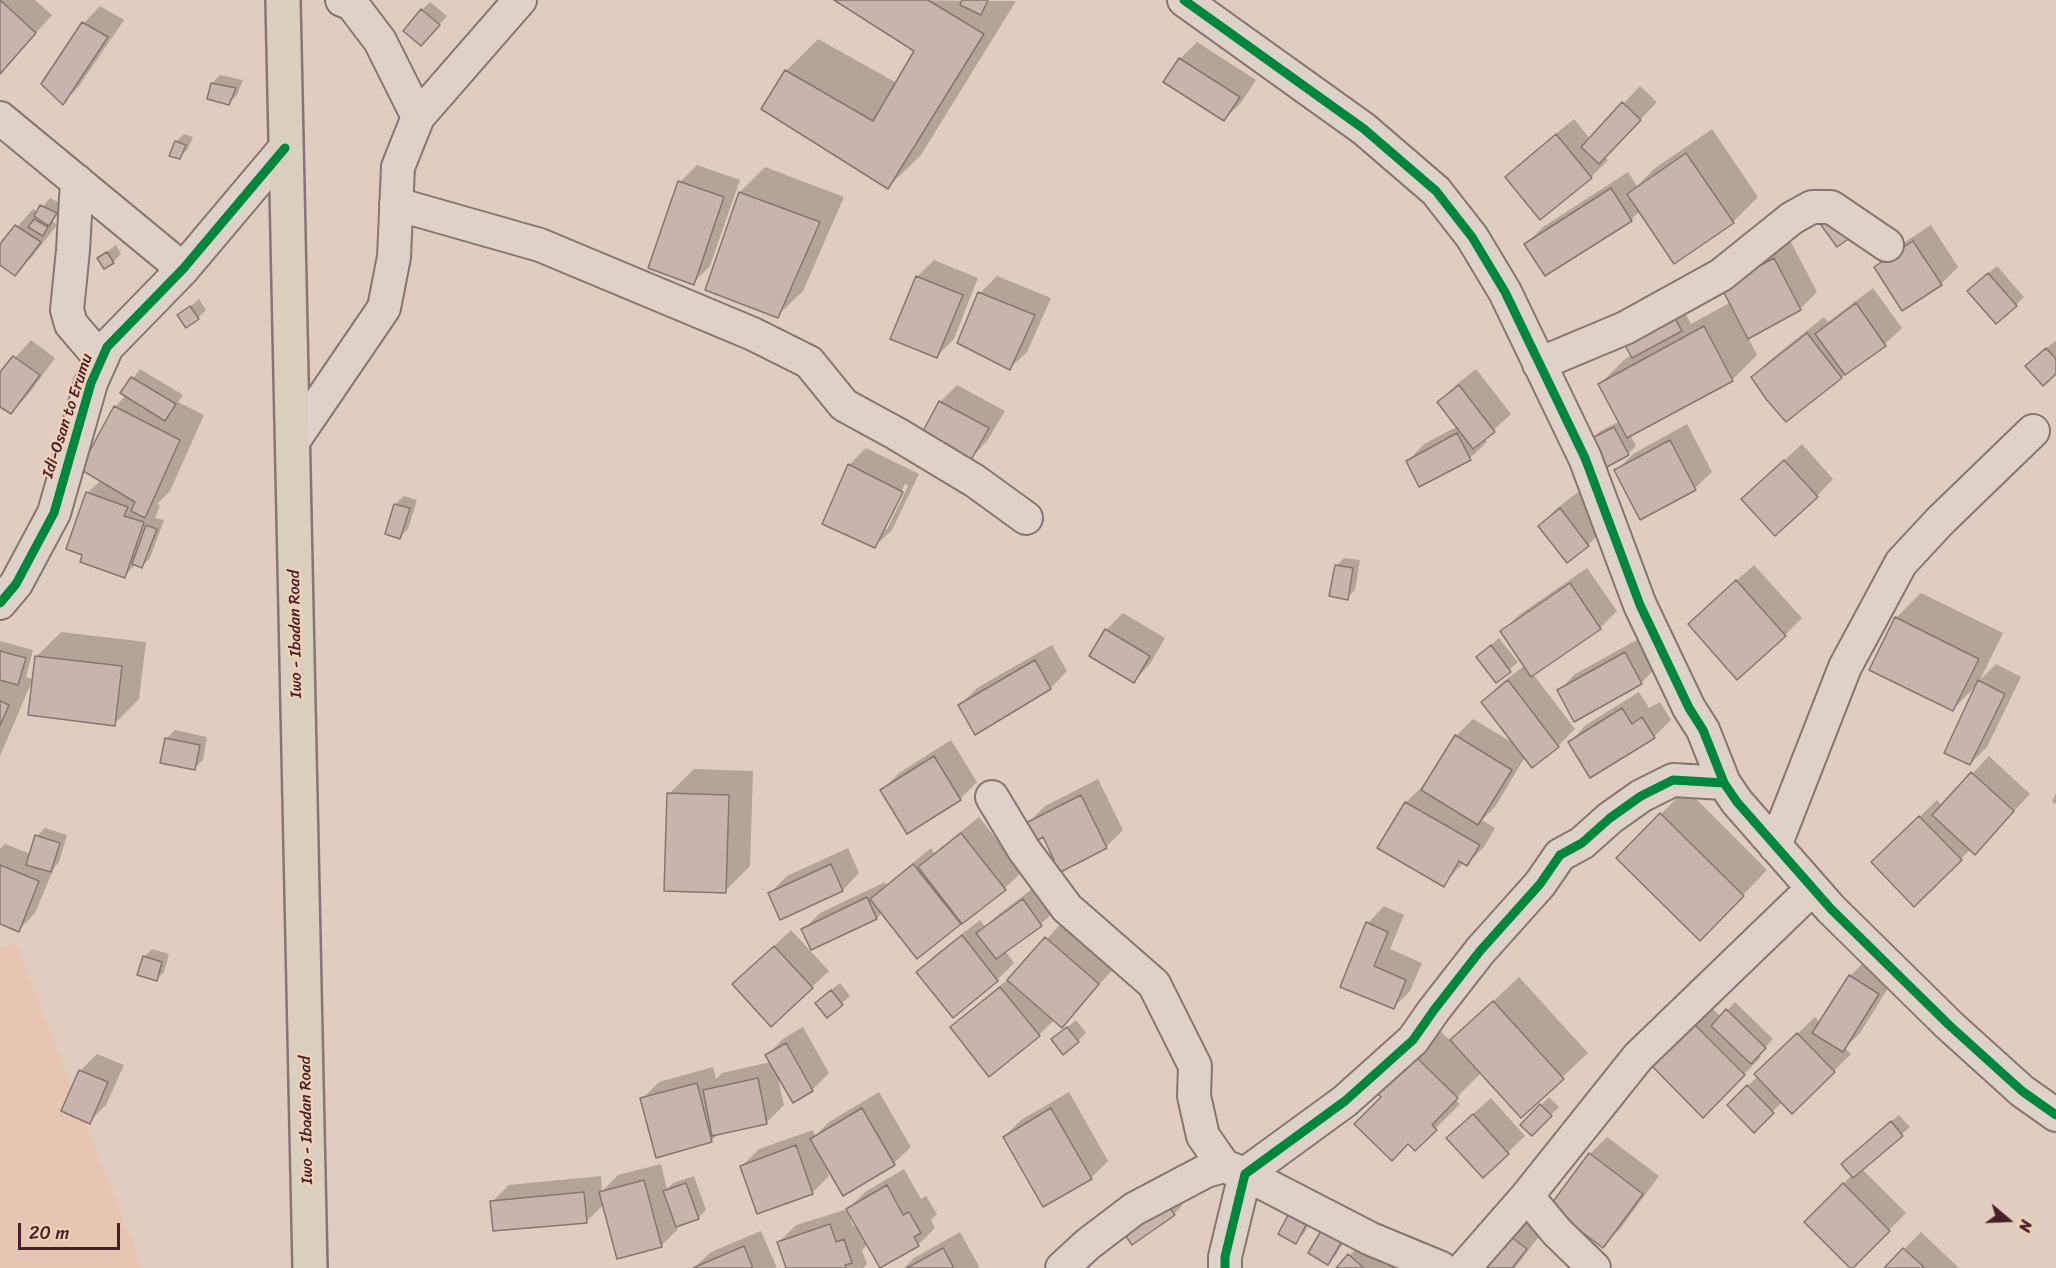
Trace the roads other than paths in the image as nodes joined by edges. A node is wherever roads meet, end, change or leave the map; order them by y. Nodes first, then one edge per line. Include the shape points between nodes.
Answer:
1 (282, 0) edge
2 (342, 0) edge
3 (520, 0) edge
4 (1184, 0) edge
5 (418, 117) junction
6 (0, 118) edge
7 (285, 148) junction
8 (77, 181) junction
9 (396, 204) junction
10 (1887, 245) dead end
11 (183, 268) junction
12 (101, 359) junction
13 (1539, 364) junction
14 (2033, 431) dead end
15 (292, 443) junction
16 (1026, 518) dead end
17 (0, 603) edge
18 (1703, 730) junction
19 (1673, 780) junction
20 (1724, 783) junction
21 (992, 797) dead end
22 (1782, 854) junction
23 (1820, 900) junction
24 (2056, 1115) edge
25 (1234, 1170) junction
26 (1527, 1196) junction
27 (310, 1268) edge
28 (1062, 1268) edge
29 (1225, 1268) edge
30 (1441, 1268) edge
31 (1464, 1268) edge
32 (1594, 1268) edge

1 - 7 main road, Iwo - Ibadan Road
2 - 5 street via 351,4 380,41
3 - 5 street
4 - 13 street via 1364,129 1436,191 1472,237 1505,292
5 - 9 street via 398,167
6 - 8 street
7 - 11 street, Idi-Osan to Erumu
7 - 15 main road, Iwo - Ibadan Road
8 - 11 street
8 - 12 street via 67,310 70,324
9 - 15 street via 394,257 384,308
9 - 16 street via 540,246 753,334 809,362 844,405 975,481
10 - 13 street via 1831,207 1812,207 1792,218 1721,275 1625,328
11 - 12 street, Idi-Osan to Erumu via 107,347
12 - 17 street, Idi-Osan to Erumu via 54,513 16,584
13 - 18 street via 1585,458 1640,605
14 - 22 street via 1901,563 1845,667
15 - 27 main road, Iwo - Ibadan Road
18 - 19 street
18 - 20 street
19 - 20 street
19 - 25 street via 1641,796 1582,843 1560,855 1413,1040 1345,1101
20 - 22 street
21 - 25 street via 1024,850 1067,908 1154,984 1195,1066 1194,1096 1203,1136
22 - 23 street
23 - 24 street via 1949,1025 2022,1091
23 - 26 street via 1638,1057
25 - 28 street via 1206,1172 1134,1209
25 - 29 street
25 - 30 street via 1371,1239
26 - 31 street
26 - 32 street

